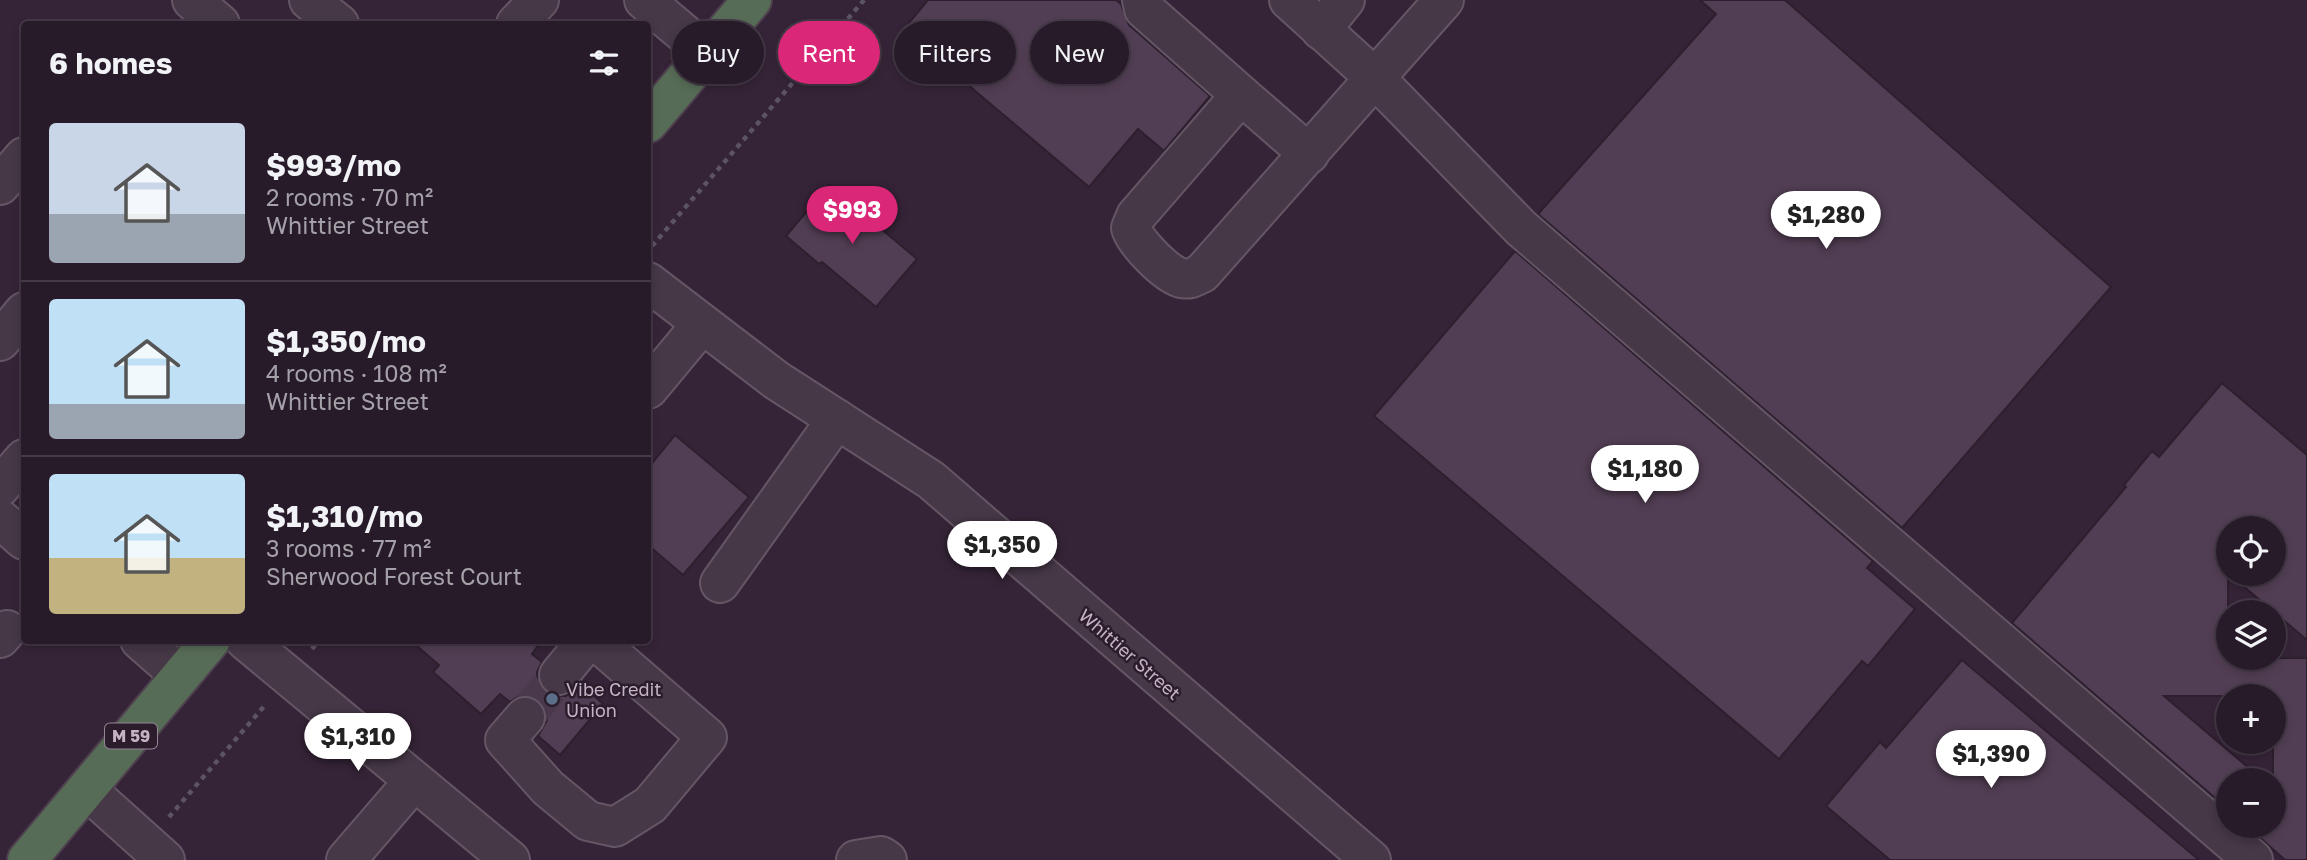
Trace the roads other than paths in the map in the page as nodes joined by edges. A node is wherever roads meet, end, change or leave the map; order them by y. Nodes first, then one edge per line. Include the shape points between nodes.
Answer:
1 (192, 0) edge
2 (309, 0) edge
3 (644, 0) edge
4 (752, 0) edge
5 (1142, 0) edge
6 (1289, 0) edge
7 (1345, 0) edge
8 (1444, 0) edge
9 (216, 21) edge
10 (335, 21) edge
11 (733, 21) edge
12 (672, 23) edge
13 (1321, 30) junction
14 (1375, 78) junction
15 (680, 84) edge
16 (1241, 95) junction
17 (651, 119) edge
18 (1309, 154) junction
19 (21, 160) edge
20 (0, 185) edge
21 (651, 284) edge
22 (21, 316) edge
23 (702, 324) junction
24 (0, 341) edge
25 (651, 385) edge
26 (837, 419) junction
27 (21, 462) edge
28 (0, 487) edge
29 (0, 519) edge
30 (21, 537) edge
31 (720, 583) dead end
32 (145, 644) edge
33 (208, 644) edge
34 (250, 644) edge
35 (585, 644) edge
36 (600, 644) edge
37 (559, 675) tunnel mouth
38 (181, 676) junction
39 (525, 717) tunnel mouth
40 (414, 781) junction
41 (87, 790) junction
42 (156, 852) edge
43 (496, 856) edge
44 (34, 858) edge
45 (346, 860) edge
46 (856, 860) edge
47 (887, 860) edge
48 (1371, 860) edge
49 (2253, 860) edge

1 - 9 street
2 - 10 street
3 - 12 street
4 - 11 highway
5 - 16 street via 1144,9
6 - 13 street
7 - 13 street
8 - 14 street
13 - 14 street
14 - 18 street
14 - 49 street via 1521,228
15 - 17 highway
16 - 18 street
16 - 18 street via 1136,216 1131,228 1135,241 1178,277 1191,279 1202,273
19 - 20 street
21 - 23 street, Whittier Street
22 - 24 street
23 - 25 street
23 - 26 street, Whittier Street
26 - 31 street
26 - 48 street, Whittier Street via 931,480
27 - 28 street
29 - 30 street
32 - 38 street
33 - 38 highway, M 59
34 - 40 street
35 - 37 street
36 - 39 street via 707,737 650,805 615,827 588,821 548,788 505,740
38 - 41 highway, M 59
40 - 43 street
40 - 45 street
41 - 42 street
41 - 44 highway, M 59
46 - 47 street via 881,856

